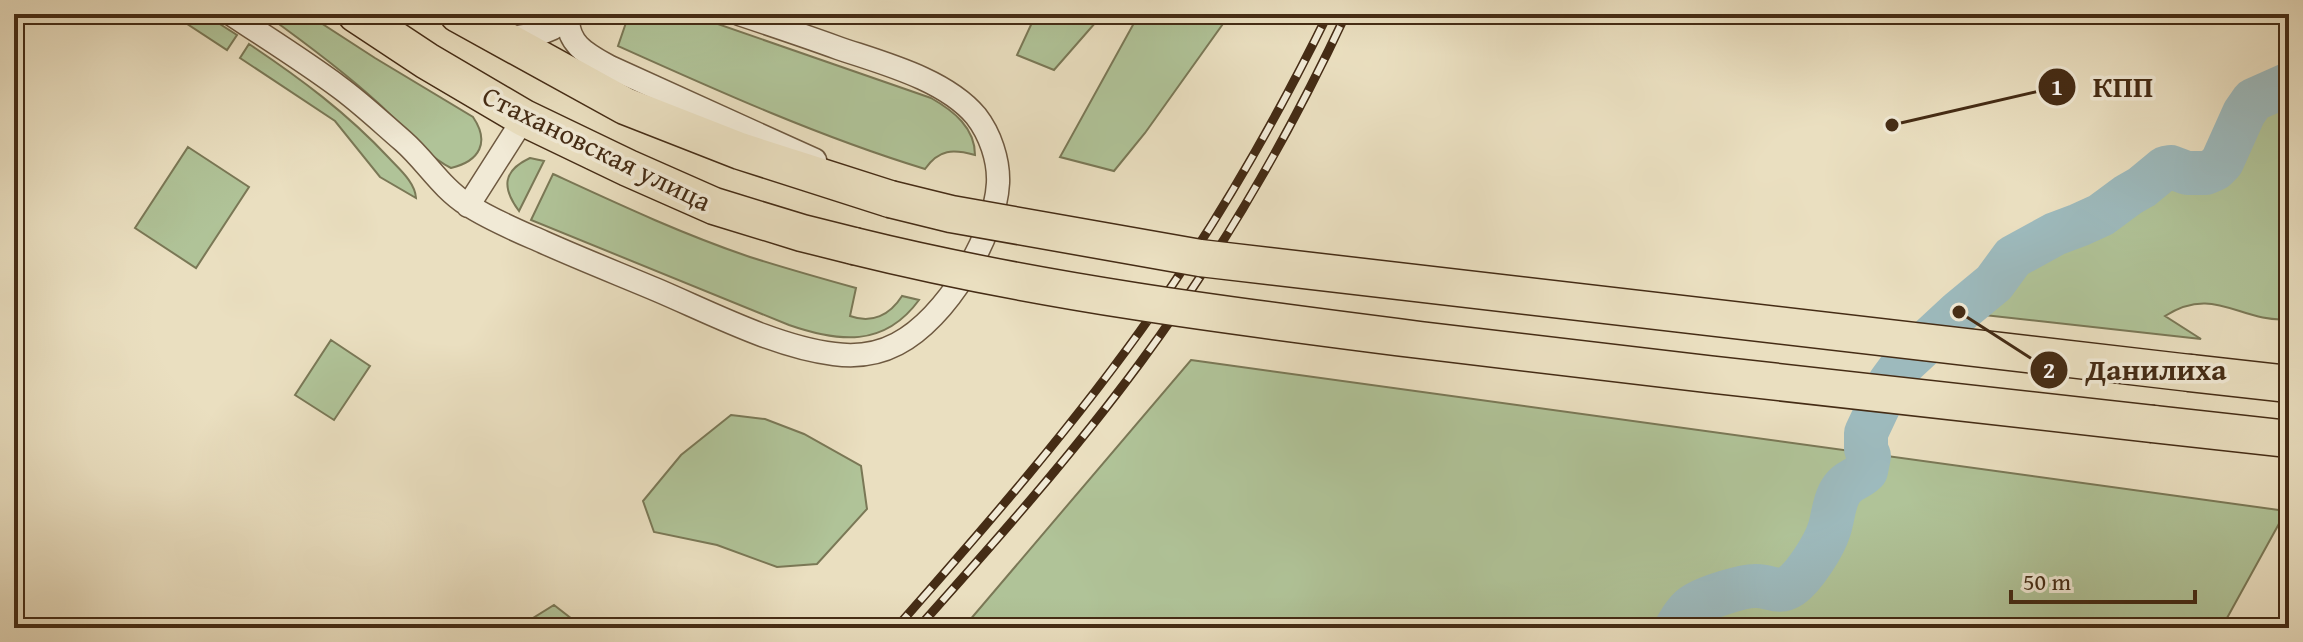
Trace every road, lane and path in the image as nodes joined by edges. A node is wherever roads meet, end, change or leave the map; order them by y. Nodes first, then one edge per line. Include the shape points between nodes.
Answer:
1 (231, 14) edge
2 (356, 14) edge
3 (458, 14) edge
4 (569, 14) edge
5 (744, 15) edge
6 (502, 38) junction
7 (524, 118) junction
8 (890, 199) junction
9 (468, 206) junction
10 (2289, 384) edge
11 (2289, 439) edge

1 - 9 street via 340,88
2 - 7 main road, Стахановская улица
3 - 6 main road, Стахановская улица
4 - 6 street via 542,33
4 - 8 street via 571,37 596,60
5 - 9 street via 950,93 987,132 998,183 984,234 949,295 911,335 862,354 804,348 586,261
6 - 8 main road, Стахановская улица via 625,106 740,151
7 - 9 street
7 - 11 main road, Стахановская улица, bridge via 714,206 802,233 996,278 1293,324 1571,359
8 - 10 main road, Стахановская улица, bridge via 1200,258

